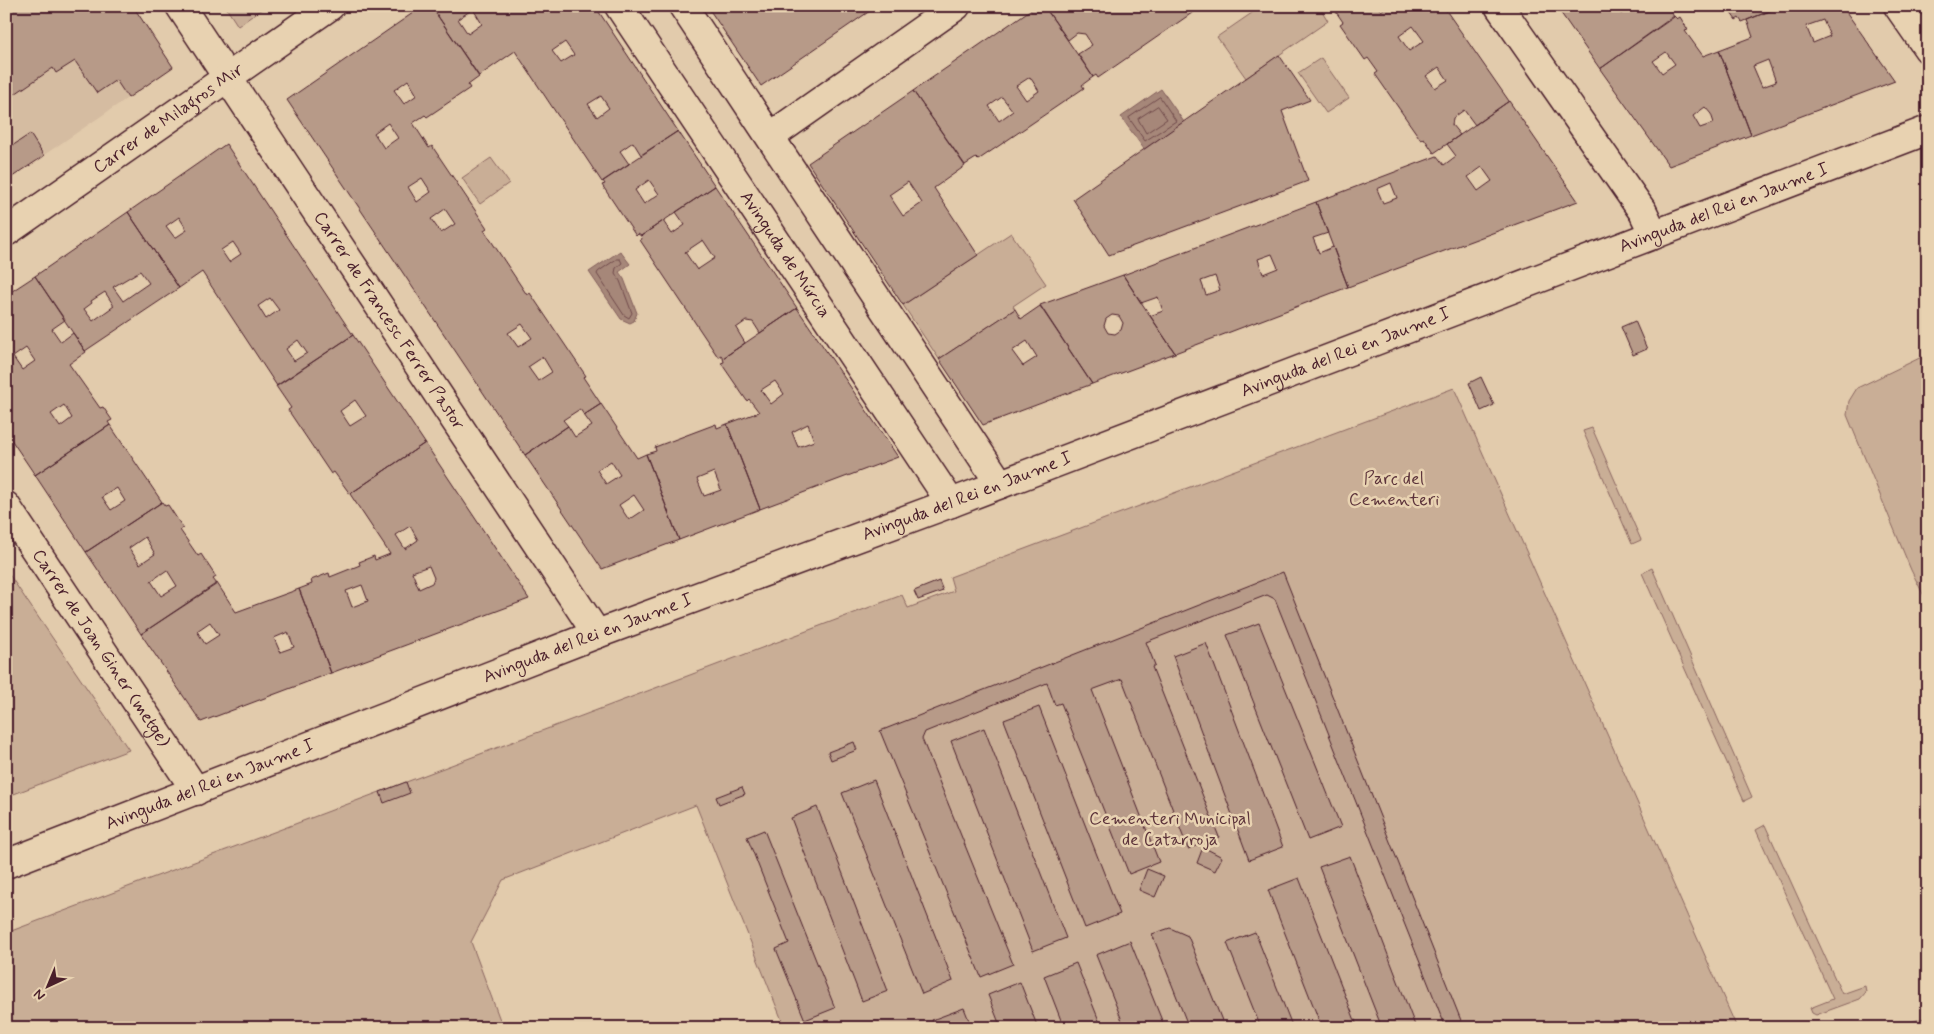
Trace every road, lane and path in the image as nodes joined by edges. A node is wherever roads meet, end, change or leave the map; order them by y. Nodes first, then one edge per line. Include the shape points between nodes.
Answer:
1 (180, 6) edge
2 (330, 6) edge
3 (619, 6) edge
4 (683, 6) edge
5 (956, 6) edge
6 (1498, 6) edge
7 (1898, 6) edge
8 (1928, 49) edge
9 (227, 78) junction
10 (1928, 130) edge
11 (770, 136) junction
12 (6, 232) edge
13 (1654, 235) junction
14 (1000, 484) junction
15 (951, 503) junction
16 (6, 506) edge
17 (598, 634) junction
18 (196, 791) junction
19 (6, 864) edge

1 - 9 street, Carrer de Francesc Ferrer Pastor
2 - 9 street, Carrer de Milagros Mir
3 - 15 street, Avinguda de Múrcia
4 - 11 street
5 - 11 street
6 - 13 street via 1642,212
7 - 8 street
9 - 12 street, Carrer de Milagros Mir
9 - 17 street, Carrer de Francesc Ferrer Pastor
10 - 13 street, Avinguda del Rei en Jaume I
11 - 14 street
13 - 14 street, Avinguda del Rei en Jaume I
14 - 15 street, Avinguda del Rei en Jaume I
15 - 17 street, Avinguda del Rei en Jaume I
16 - 18 street, Carrer de Joan Giner (metge)
17 - 18 street, Avinguda del Rei en Jaume I
18 - 19 street, Avinguda del Rei en Jaume I

